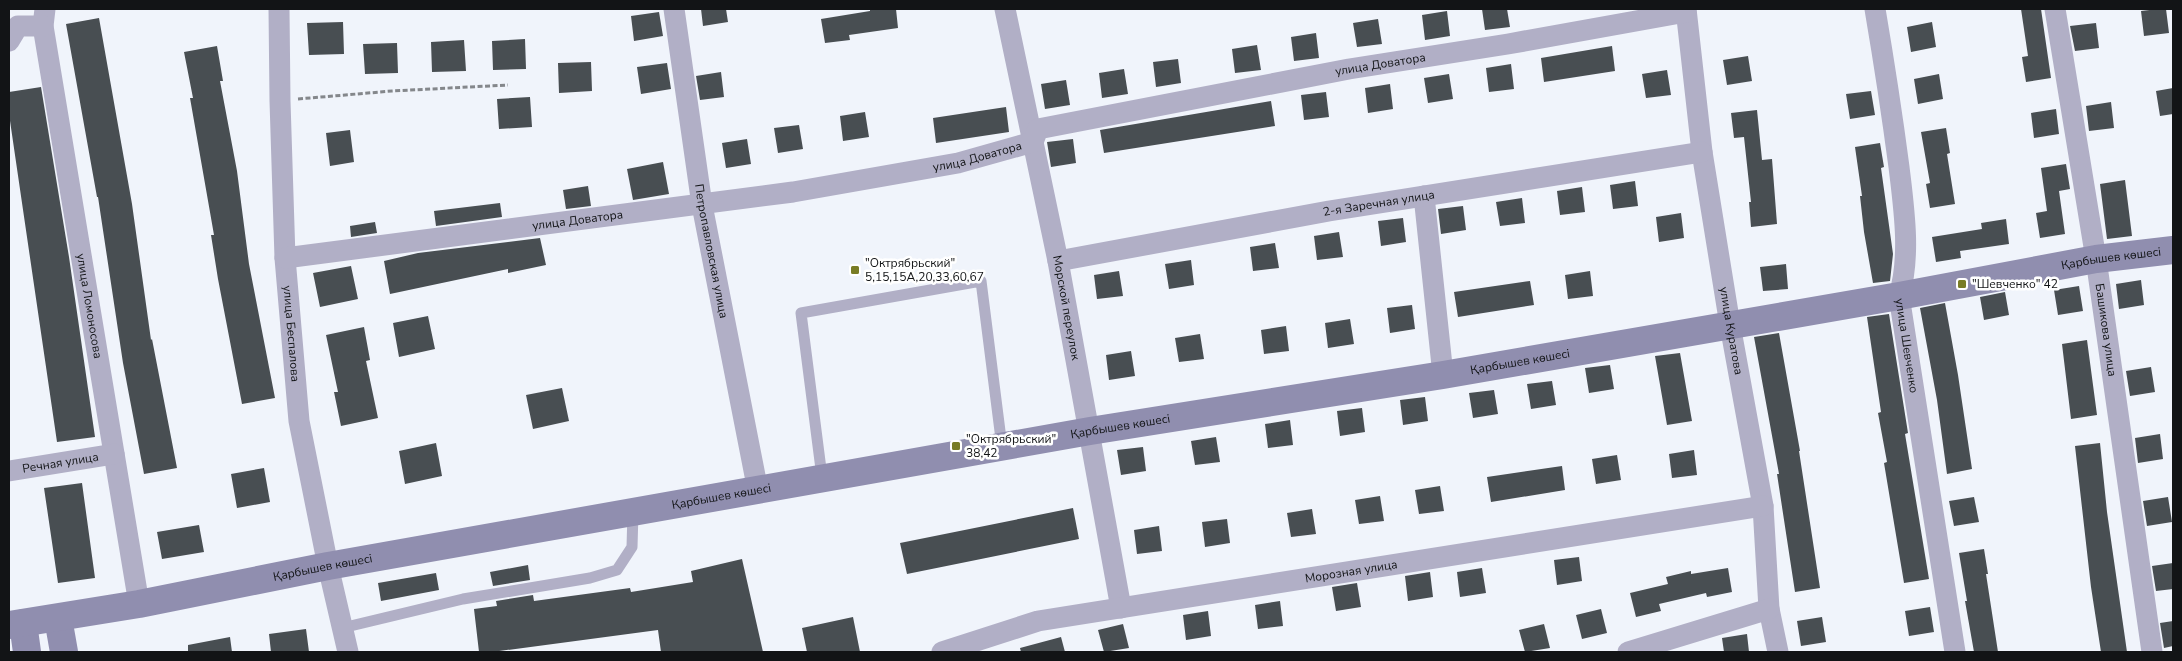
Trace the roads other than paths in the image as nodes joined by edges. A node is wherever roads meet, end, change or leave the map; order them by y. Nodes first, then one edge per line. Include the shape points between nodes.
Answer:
1 (279, 9) edge
2 (674, 9) edge
3 (1005, 9) edge
4 (1875, 9) edge
5 (2054, 9) edge
6 (1686, 10) edge
7 (44, 17) edge
8 (9, 41) edge
9 (1033, 142) junction
10 (1702, 152) junction
11 (1424, 196) junction
12 (702, 205) junction
13 (2173, 250) edge
14 (285, 258) junction
15 (2096, 259) junction
16 (1058, 261) junction
17 (1899, 296) junction
18 (1730, 325) junction
19 (1443, 375) junction
20 (1090, 431) junction
21 (1002, 447) junction
22 (114, 454) junction
23 (9, 471) edge
24 (822, 477) junction
25 (758, 491) junction
26 (1763, 506) junction
27 (633, 512) junction
28 (328, 566) junction
29 (139, 604) junction
30 (1121, 608) junction
31 (1769, 609) junction
32 (58, 618) junction
33 (16, 624) edge
34 (342, 628) junction
35 (27, 652) edge
36 (64, 652) edge
37 (348, 652) edge
38 (942, 652) edge
39 (1628, 652) edge
40 (1778, 652) edge
41 (1956, 652) edge
42 (2152, 652) edge

1 - 14 street, улица Беспалова
2 - 12 street, Петропавловская улица
3 - 9 street, Морской переулок
4 - 17 street, улица Шевченко via 1905,215 1904,279
5 - 15 street, Башикова улица
6 - 9 street, улица Доватора via 1508,44 1349,69 1038,129
6 - 10 street, улица Куратова
7 - 8 street via 18,26
7 - 22 street, улица Ломоносова
9 - 12 street, улица Доватора via 958,164
9 - 16 street, Морской переулок
10 - 11 street, 2-я Заречная улица
10 - 18 street, улица Куратова
11 - 16 street, 2-я Заречная улица
11 - 19 street
12 - 14 street, улица Доватора
12 - 25 street, Петропавловская улица
13 - 15 main road, Қарбышев көшесі
14 - 28 street, улица Беспалова via 299,421
15 - 17 main road, Қарбышев көшесі
15 - 42 street, Башикова улица
16 - 20 street, Морской переулок
17 - 18 main road, Қарбышев көшесі
17 - 41 street, улица Шевченко
18 - 19 main road, Қарбышев көшесі
18 - 26 street, улица Куратова
19 - 20 main road, Қарбышев көшесі
20 - 21 main road, Қарбышев көшесі
20 - 30 street, Морской переулок
21 - 24 main road, Қарбышев көшесі
21 - 24 lane via 981,281 801,313
22 - 23 street, Речная улица
22 - 29 street, улица Ломоносова
24 - 25 main road, Қарбышев көшесі
25 - 27 main road, Қарбышев көшесі
26 - 30 street, Морозная улица
26 - 31 street, улица Куратова
27 - 28 main road, Қарбышев көшесі
27 - 34 lane via 632,547 618,570 590,578 464,599
28 - 29 main road, Қарбышев көшесі
28 - 34 street, улица Беспалова
29 - 32 main road, Қарбышев көшесі
30 - 38 street, Морозная улица via 1038,621
31 - 39 street
31 - 40 street, улица Куратова
32 - 33 main road, Қарбышев көшесі
32 - 36 main road
33 - 35 main road
34 - 37 street, улица Беспалова

